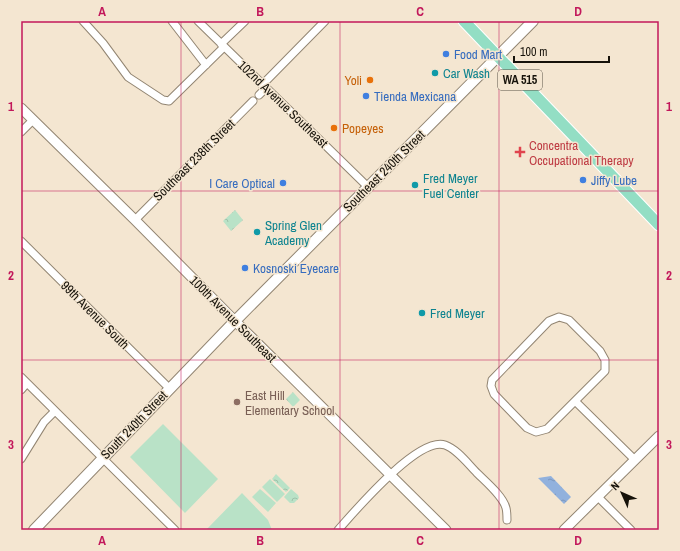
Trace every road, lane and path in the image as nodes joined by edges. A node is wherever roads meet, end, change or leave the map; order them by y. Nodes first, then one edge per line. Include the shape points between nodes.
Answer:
1 (83, 21) edge
2 (172, 21) edge
3 (198, 21) edge
4 (245, 21) edge
5 (325, 21) edge
6 (464, 21) edge
7 (533, 21) edge
8 (223, 46) junction
9 (497, 56) junction
10 (206, 65) junction
11 (264, 86) junction
12 (259, 95) dead end
13 (253, 101) dead end
14 (21, 108) edge
15 (33, 120) junction
16 (21, 132) edge
17 (368, 187) junction
18 (135, 220) junction
19 (659, 225) edge
20 (21, 241) edge
21 (235, 321) junction
22 (21, 377) edge
23 (27, 383) junction
24 (170, 389) junction
25 (21, 390) edge
26 (575, 401) junction
27 (55, 411) junction
28 (659, 436) edge
29 (103, 458) junction
30 (21, 459) edge
31 (634, 460) junction
32 (390, 475) junction
33 (598, 497) junction
34 (507, 520) dead end
35 (170, 528) edge
36 (34, 530) edge
37 (338, 530) edge
38 (446, 530) edge
39 (564, 530) edge
40 (631, 530) edge

1 - 10 street via 128,77 163,100 169,100
2 - 10 street
3 - 8 street, 102nd Avenue Southeast
4 - 8 street
5 - 11 street
6 - 9 main road, WA 515
7 - 9 main road, Southeast 240th Street
8 - 10 street
8 - 11 street, 102nd Avenue Southeast
9 - 17 main road, Southeast 240th Street
9 - 19 main road, WA 515
11 - 12 street
11 - 17 street, 102nd Avenue Southeast
13 - 18 street, Southeast 238th Street
14 - 15 street, 100th Avenue Southeast
15 - 16 street
15 - 18 street, 100th Avenue Southeast
17 - 21 main road, Southeast 240th Street
18 - 21 street, 100th Avenue Southeast
20 - 24 street, 99th Avenue South
21 - 24 main road, South 240th Street
21 - 32 street, 100th Avenue Southeast
22 - 23 street
23 - 25 street
23 - 27 street
24 - 29 main road, South 240th Street
26 - 26 street via 603,374 606,365 600,350 568,320 559,317 549,321 492,380 494,394 526,428 536,432 547,429
26 - 31 street
27 - 29 street
27 - 30 street via 44,422
28 - 31 street
29 - 35 street
29 - 36 main road, South 240th Street
31 - 33 street
32 - 34 street via 424,449 443,444 455,452 501,498 506,508
32 - 37 street
32 - 38 street, 100th Avenue Southeast
33 - 39 street
33 - 40 street

